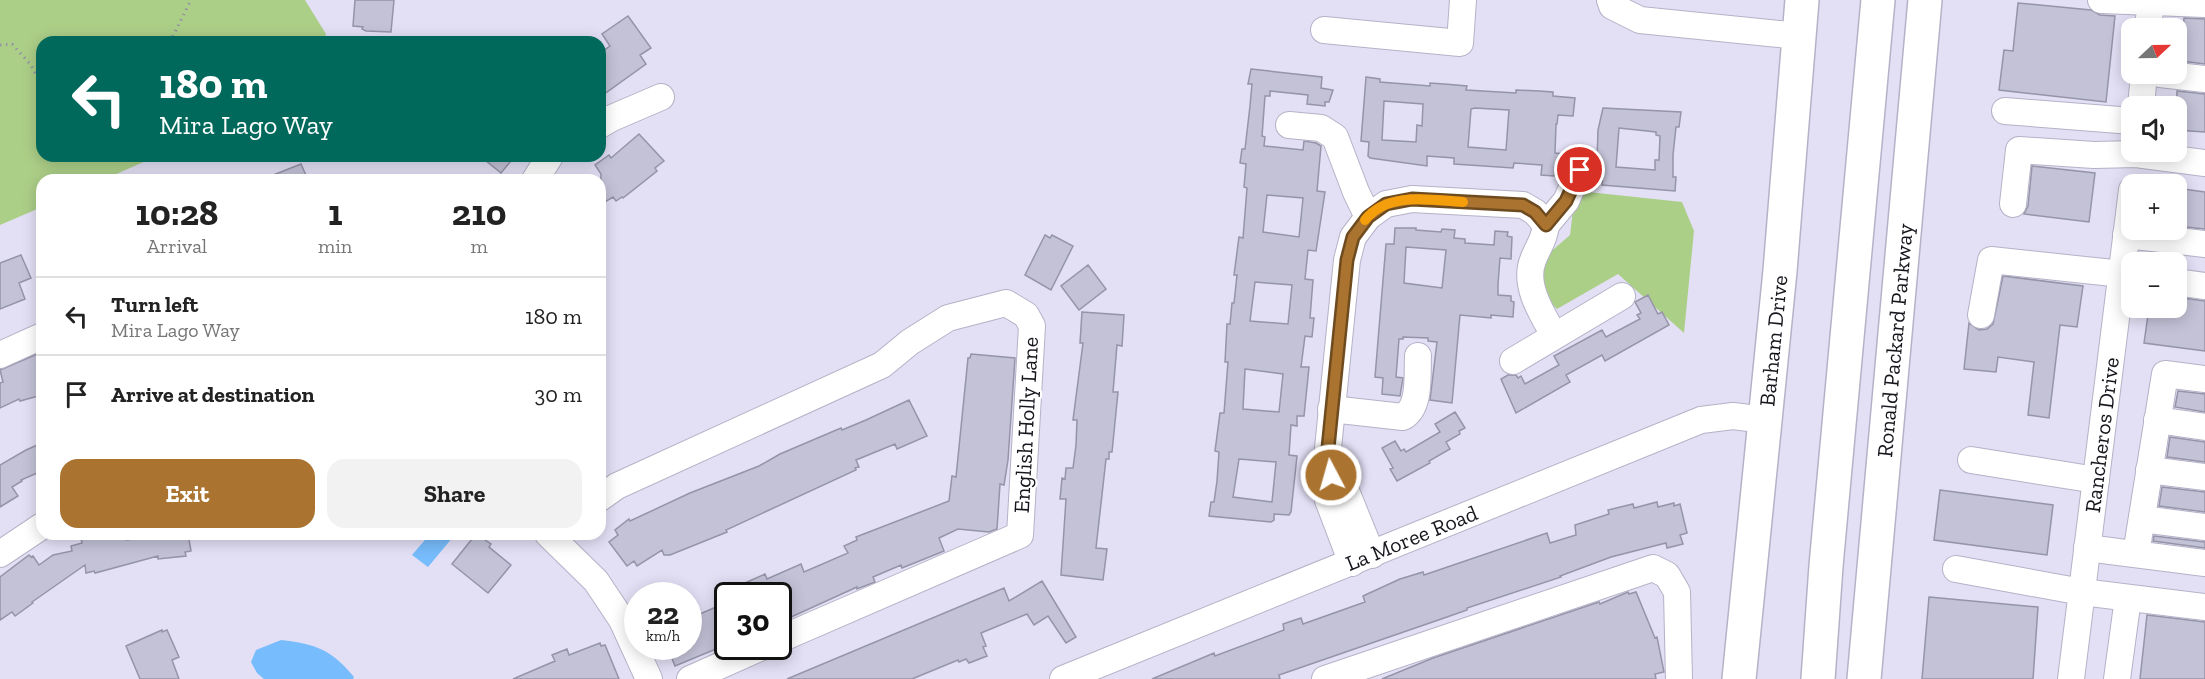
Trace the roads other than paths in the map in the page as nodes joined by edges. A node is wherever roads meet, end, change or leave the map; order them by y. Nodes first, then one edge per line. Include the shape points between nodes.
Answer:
1 (1463, 0) edge
2 (1611, 0) edge
3 (1802, 0) edge
4 (1878, 0) edge
5 (1925, 0) edge
6 (2101, 0) edge
7 (2151, 0) edge
8 (2205, 4) edge
9 (2149, 18) edge
10 (1324, 30) dead end
11 (1799, 36) junction
12 (2187, 78) edge
13 (2205, 80) edge
14 (661, 98) dead end
15 (2005, 111) dead end
16 (2121, 120) edge
17 (606, 122) edge
18 (1289, 125) dead end
19 (2121, 154) edge
20 (2187, 160) edge
21 (2205, 163) edge
22 (1580, 170) dead end
23 (2013, 204) dead end
24 (1368, 217) junction
25 (1546, 225) junction
26 (2170, 240) edge
27 (2205, 244) edge
28 (2121, 274) edge
29 (2187, 284) edge
30 (2205, 286) edge
31 (1622, 296) dead end
32 (2121, 309) edge
33 (1981, 315) dead end
34 (1554, 335) junction
35 (36, 339) edge
36 (0, 355) edge
37 (1418, 356) dead end
38 (1513, 361) dead end
39 (2205, 380) edge
40 (1331, 409) junction
41 (1765, 420) junction
42 (2157, 420) junction
43 (2205, 427) edge
44 (1971, 460) dead end
45 (2149, 470) junction
46 (2205, 477) edge
47 (2096, 480) junction
48 (606, 494) edge
49 (2142, 519) junction
50 (2205, 527) edge
51 (36, 530) edge
52 (559, 540) edge
53 (2087, 548) junction
54 (0, 554) edge
55 (2136, 554) junction
56 (1362, 559) junction
57 (2205, 563) edge
58 (1956, 569) dead end
59 (2082, 592) junction
60 (2128, 598) junction
61 (2205, 607) edge
62 (792, 634) edge
63 (733, 660) edge
64 (649, 679) edge
65 (690, 679) edge
66 (1063, 679) edge
67 (1325, 679) edge
68 (1679, 679) edge
69 (1739, 679) edge
70 (1818, 679) edge
71 (1864, 679) edge
72 (2071, 679) edge
73 (2117, 679) edge

1 - 10 street via 1460,43
2 - 11 street via 1612,6 1640,20
3 - 11 main road, Barham Drive
4 - 70 main road, Ronald Packard Parkway
5 - 71 main road, Ronald Packard Parkway
6 - 7 street
7 - 8 street
7 - 9 street
11 - 41 main road, Barham Drive
12 - 13 street
14 - 17 street
15 - 16 street
18 - 24 street via 1321,128 1335,137
19 - 23 street via 2019,150
20 - 21 street
22 - 25 street via 1566,201
24 - 25 street via 1386,204 1412,199 1523,205
24 - 40 street via 1353,237 1347,260
25 - 34 street via 1544,240 1532,262 1532,281 1537,306
26 - 27 street
28 - 33 street via 1990,260
29 - 30 street
31 - 34 street
32 - 47 street, Rancheros Drive
34 - 38 street
35 - 36 street
37 - 40 street via 1410,413 1403,417
39 - 42 street via 2165,374
40 - 56 street via 1331,475 1346,492
41 - 56 street, La Moree Road via 1733,416 1701,420
41 - 69 main road, Barham Drive
42 - 43 street
42 - 45 street
44 - 47 street
45 - 46 street
45 - 49 street
47 - 53 street, Rancheros Drive
48 - 62 street, English Holly Lane via 882,365 948,318 1006,303 1026,315 1032,326 1020,535
49 - 50 street
49 - 55 street
51 - 54 street
52 - 64 street via 596,581 622,620
53 - 55 street
53 - 59 street, Rancheros Drive
55 - 57 street
56 - 66 street, La Moree Road
58 - 59 street
59 - 60 street
59 - 72 street, Rancheros Drive
60 - 61 street
60 - 73 street
63 - 65 street
67 - 68 street via 1653,568 1667,575 1677,592

